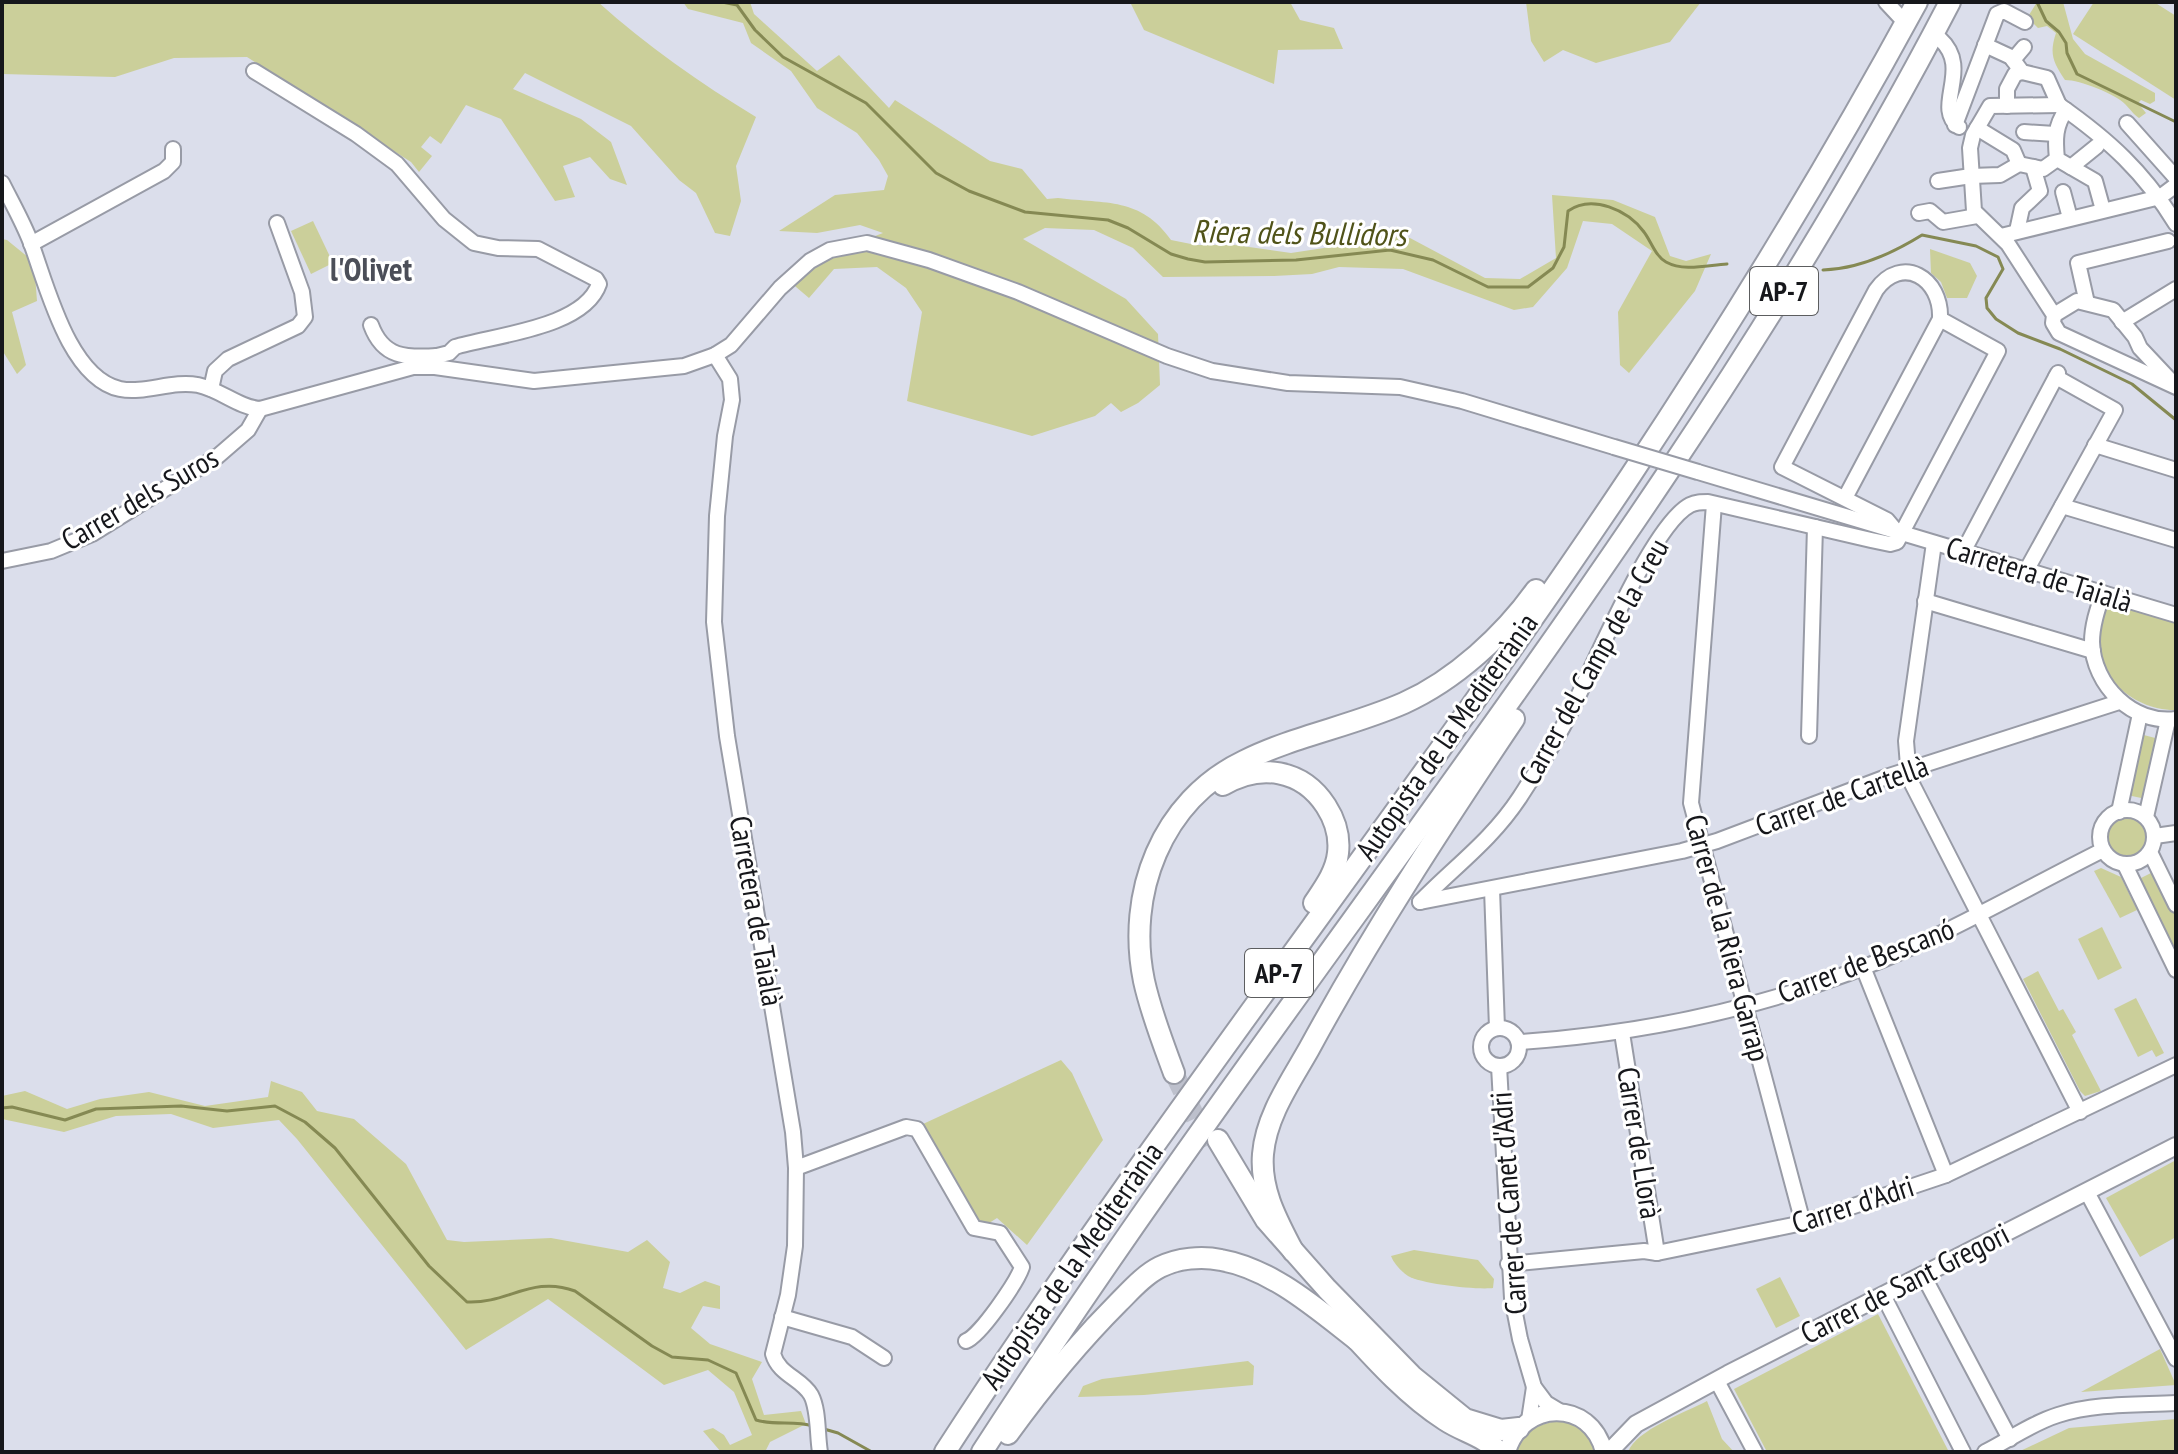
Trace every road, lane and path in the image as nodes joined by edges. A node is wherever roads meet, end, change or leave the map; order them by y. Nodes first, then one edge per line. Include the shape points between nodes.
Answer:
1 (1886, 2) edge
2 (1917, 2) edge
3 (1950, 2) edge
4 (1900, 17) dead end
5 (2025, 22) dead end
6 (1940, 39) dead end
7 (1985, 45) junction
8 (2024, 47) dead end
9 (2018, 66) junction
10 (254, 71) dead end
11 (2007, 106) junction
12 (2063, 108) junction
13 (1953, 123) junction
14 (1975, 132) junction
15 (2024, 132) dead end
16 (2055, 134) junction
17 (2102, 143) junction
18 (173, 149) dead end
19 (2057, 159) junction
20 (2032, 166) junction
21 (2071, 167) junction
22 (1971, 176) junction
23 (2176, 178) edge
24 (1938, 181) dead end
25 (2, 183) edge
26 (2176, 185) edge
27 (2063, 192) dead end
28 (2160, 197) junction
29 (2103, 210) junction
30 (1919, 213) dead end
31 (1977, 216) junction
32 (2070, 218) junction
33 (277, 223) dead end
34 (2176, 224) edge
35 (2017, 231) junction
36 (2001, 236) junction
37 (2168, 241) dead end
38 (31, 244) junction
39 (2176, 289) edge
40 (2087, 303) junction
41 (2054, 315) junction
42 (1940, 319) junction
43 (2122, 322) junction
44 (371, 325) dead end
45 (715, 355) junction
46 (440, 359) junction
47 (2176, 387) edge
48 (211, 389) junction
49 (260, 409) junction
50 (2095, 445) junction
51 (2176, 470) edge
52 (1616, 496) junction
53 (1845, 498) junction
54 (1711, 503) junction
55 (2062, 506) junction
56 (1815, 527) junction
57 (1900, 532) junction
58 (2176, 540) edge
59 (1934, 543) junction
60 (1963, 552) junction
61 (2, 561) edge
62 (1601, 570) junction
63 (2026, 571) junction
64 (2103, 593) junction
65 (1925, 601) junction
66 (2176, 615) edge
67 (2093, 651) junction
68 (2119, 702) junction
69 (2140, 714) junction
70 (2172, 719) edge
71 (1809, 736) dead end
72 (1908, 770) junction
73 (2119, 812) junction
74 (2146, 817) junction
75 (2176, 833) edge
76 (2155, 836) junction
77 (1701, 846) junction
78 (2103, 850) junction
79 (2150, 852) junction
80 (2125, 865) junction
81 (1492, 889) junction
82 (1420, 902) joint
83 (2176, 905) edge
84 (1979, 915) junction
85 (1863, 967) junction
86 (2176, 970) edge
87 (1745, 1006) junction
88 (1497, 1028) junction
89 (1622, 1033) junction
90 (1519, 1042) junction
91 (1228, 1043) junction
92 (2176, 1065) edge
93 (1499, 1066) junction
94 (2080, 1112) junction
95 (2176, 1146) edge
96 (796, 1168) junction
97 (1946, 1175) junction
98 (2087, 1192) junction
99 (1803, 1223) junction
100 (1293, 1251) junction
101 (1657, 1253) junction
102 (1508, 1264) junction
103 (1923, 1275) junction
104 (1883, 1295) junction
105 (782, 1317) junction
106 (1357, 1340) junction
107 (966, 1341) dead end
108 (2174, 1350) edge
109 (884, 1358) dead end
110 (1717, 1381) junction
111 (1534, 1387) junction
112 (2176, 1403) edge
113 (1561, 1412) junction
114 (1524, 1424) junction
115 (1636, 1424) junction
116 (1591, 1427) junction
117 (2010, 1439) junction
118 (820, 1452) edge
119 (945, 1452) edge
120 (982, 1452) edge
121 (995, 1452) edge
122 (1499, 1452) edge
123 (1507, 1452) edge
124 (1606, 1452) edge
125 (1755, 1452) edge
126 (1963, 1452) edge
127 (1985, 1452) edge

1 - 4 street
2 - 52 highway, Autopista de la Mediterrània / AP-7 via 1776,248
3 - 62 highway, Autopista de la Mediterrània / AP-7 via 1804,261
5 - 7 street via 2004,11 1997,14
6 - 13 street via 1955,60 1948,111
7 - 9 street
7 - 13 street
8 - 9 street
9 - 11 street via 2007,89
9 - 12 street via 2047,78
10 - 46 street via 397,164 444,219 474,243 538,249 599,284 578,310 455,347
11 - 12 street
11 - 14 street via 1990,106
12 - 16 street
12 - 17 street
13 - 14 street
14 - 20 street via 2013,150
14 - 22 street
15 - 16 street
16 - 19 street
17 - 21 street
17 - 23 street via 2129,121
17 - 28 street
18 - 38 street via 173,162 164,171
19 - 20 street
19 - 21 street
20 - 22 street
20 - 35 street via 2040,191 2022,208
21 - 29 street via 2095,181
22 - 24 street
22 - 31 street
25 - 38 street
26 - 28 street
27 - 32 street
28 - 29 street
28 - 34 street
29 - 32 street
30 - 31 street via 1930,211 1943,222
31 - 36 street
32 - 35 street
33 - 48 street via 302,292 305,317 298,326 228,359 215,371
35 - 36 street
36 - 41 street
37 - 40 street via 2078,263
38 - 48 street via 66,335 95,377 121,389 187,384
39 - 43 street
40 - 41 street via 2077,301
40 - 43 street via 2113,310
41 - 47 street via 2059,333 2069,339
42 - 53 street
42 - 53 street via 1939,300 1930,284 1912,274 1890,277 1876,290 1836,363 1782,467
42 - 57 street via 1998,351
43 - 47 street
44 - 46 street via 391,352
45 - 46 street via 675,368 534,381 456,370 456,362
45 - 57 street, Carretera de Taialà, bridge via 740,336 810,261 830,250 867,243 1018,292 1212,371 1288,383 1400,387 1462,401
45 - 96 street, Carretera de Taialà via 730,379 732,400 717,516 714,622 727,736
46 - 49 street
48 - 49 street
49 - 61 street, Carrer dels Suros via 248,430 218,456 92,534 51,551
50 - 51 street
50 - 55 street
50 - 60 street via 2115,410 2057,375
52 - 91 highway, Autopista de la Mediterrània / AP-7
52 - 91 highway via 1583,525 1528,601 1475,657 1406,702 1245,760 1208,784 1173,820 1149,869 1139,946 1158,1032 1178,1068 1152,958 1156,878 1172,841 1210,794 1238,776 1267,771 1305,783 1336,826 1338,852 1327,883
53 - 57 street
54 - 56 street, Carretera de Taialà
54 - 77 street, Carrer de la Riera Garrap via 1691,803
54 - 82 street, Carrer del Camp de la Creu via 1684,509 1654,547 1565,723 1519,798 1488,839
55 - 58 street
55 - 63 street
56 - 57 street, Carretera de Taialà via 1890,544 1897,542
56 - 71 street
57 - 59 street, Carretera de Taialà
59 - 60 street, Carretera de Taialà
59 - 65 street
60 - 63 street, Carretera de Taialà
62 - 100 highway via 1520,710 1443,824 1328,1013 1273,1115 1265,1138 1264,1182
62 - 120 highway, Autopista de la Mediterrània / AP-7 via 1083,1299
63 - 64 street, Carretera de Taialà
64 - 66 street, Carretera de Taialà
64 - 67 street
65 - 67 street
65 - 72 street via 1906,741
67 - 68 street
68 - 69 street
68 - 72 street, Carrer de Cartellà
69 - 70 street
69 - 73 street
70 - 74 street
72 - 77 street, Carrer de Cartellà
72 - 84 street
73 - 74 street
73 - 78 street via 2101,829
74 - 76 street
75 - 76 street
76 - 79 street
77 - 81 street, Carrer de Cartellà
77 - 87 street, Carrer de la Riera Garrap
78 - 80 street
78 - 84 street, Carrer de Bescanó
79 - 80 street
79 - 83 street
80 - 86 street
81 - 82 street, Carrer de Cartellà
81 - 88 street
84 - 85 street, Carrer de Bescanó
84 - 94 street
85 - 87 street, Carrer de Bescanó
85 - 97 street
87 - 89 street, Carrer de Bescanó
87 - 99 street, Carrer de la Riera Garrap
88 - 90 street via 1513,1033
88 - 93 street via 1486,1033 1481,1051
89 - 90 street, Carrer de Bescanó
89 - 101 street, Carrer de Llorà
90 - 93 street via 1515,1059
91 - 119 highway, Autopista de la Mediterrània / AP-7
92 - 94 street, Carrer d'Adri
93 - 102 street, Carrer de Canet d'Adri
94 - 97 street, Carrer d'Adri
95 - 98 main road, Carrer de Sant Gregori
96 - 105 street, Carretera de Taialà via 794,1256
96 - 107 street via 906,1127 917,1129 974,1228 1000,1233 1022,1267 976,1336
97 - 99 street, Carrer d'Adri
98 - 103 main road, Carrer de Sant Gregori
98 - 108 street
99 - 101 street, Carrer d'Adri
100 - 106 highway via 1215,1145 1233,1188 1268,1237
100 - 114 highway via 1436,1398 1465,1419 1501,1430
101 - 102 street, Carrer d'Adri
102 - 111 street, Carrer de Canet d'Adri via 1517,1327
103 - 104 main road, Carrer de Sant Gregori
103 - 117 street
104 - 110 main road, Carrer de Sant Gregori
104 - 126 street
105 - 109 street via 852,1337
105 - 118 street, Carretera de Taialà via 774,1358 812,1396
106 - 121 highway via 1260,1274 1218,1259 1174,1261 1146,1276 1111,1310 1045,1384
106 - 122 highway via 1422,1404
110 - 115 main road, Carrer de Sant Gregori
110 - 125 street
111 - 113 street
111 - 114 street, Carrer de Canet d'Adri
112 - 117 street via 2076,1410
113 - 114 main road
113 - 116 main road
114 - 123 main road
115 - 116 main road, Carrer de Sant Gregori via 1607,1430
115 - 124 main road, Carrer de Sant Gregori
116 - 124 main road
117 - 127 street

